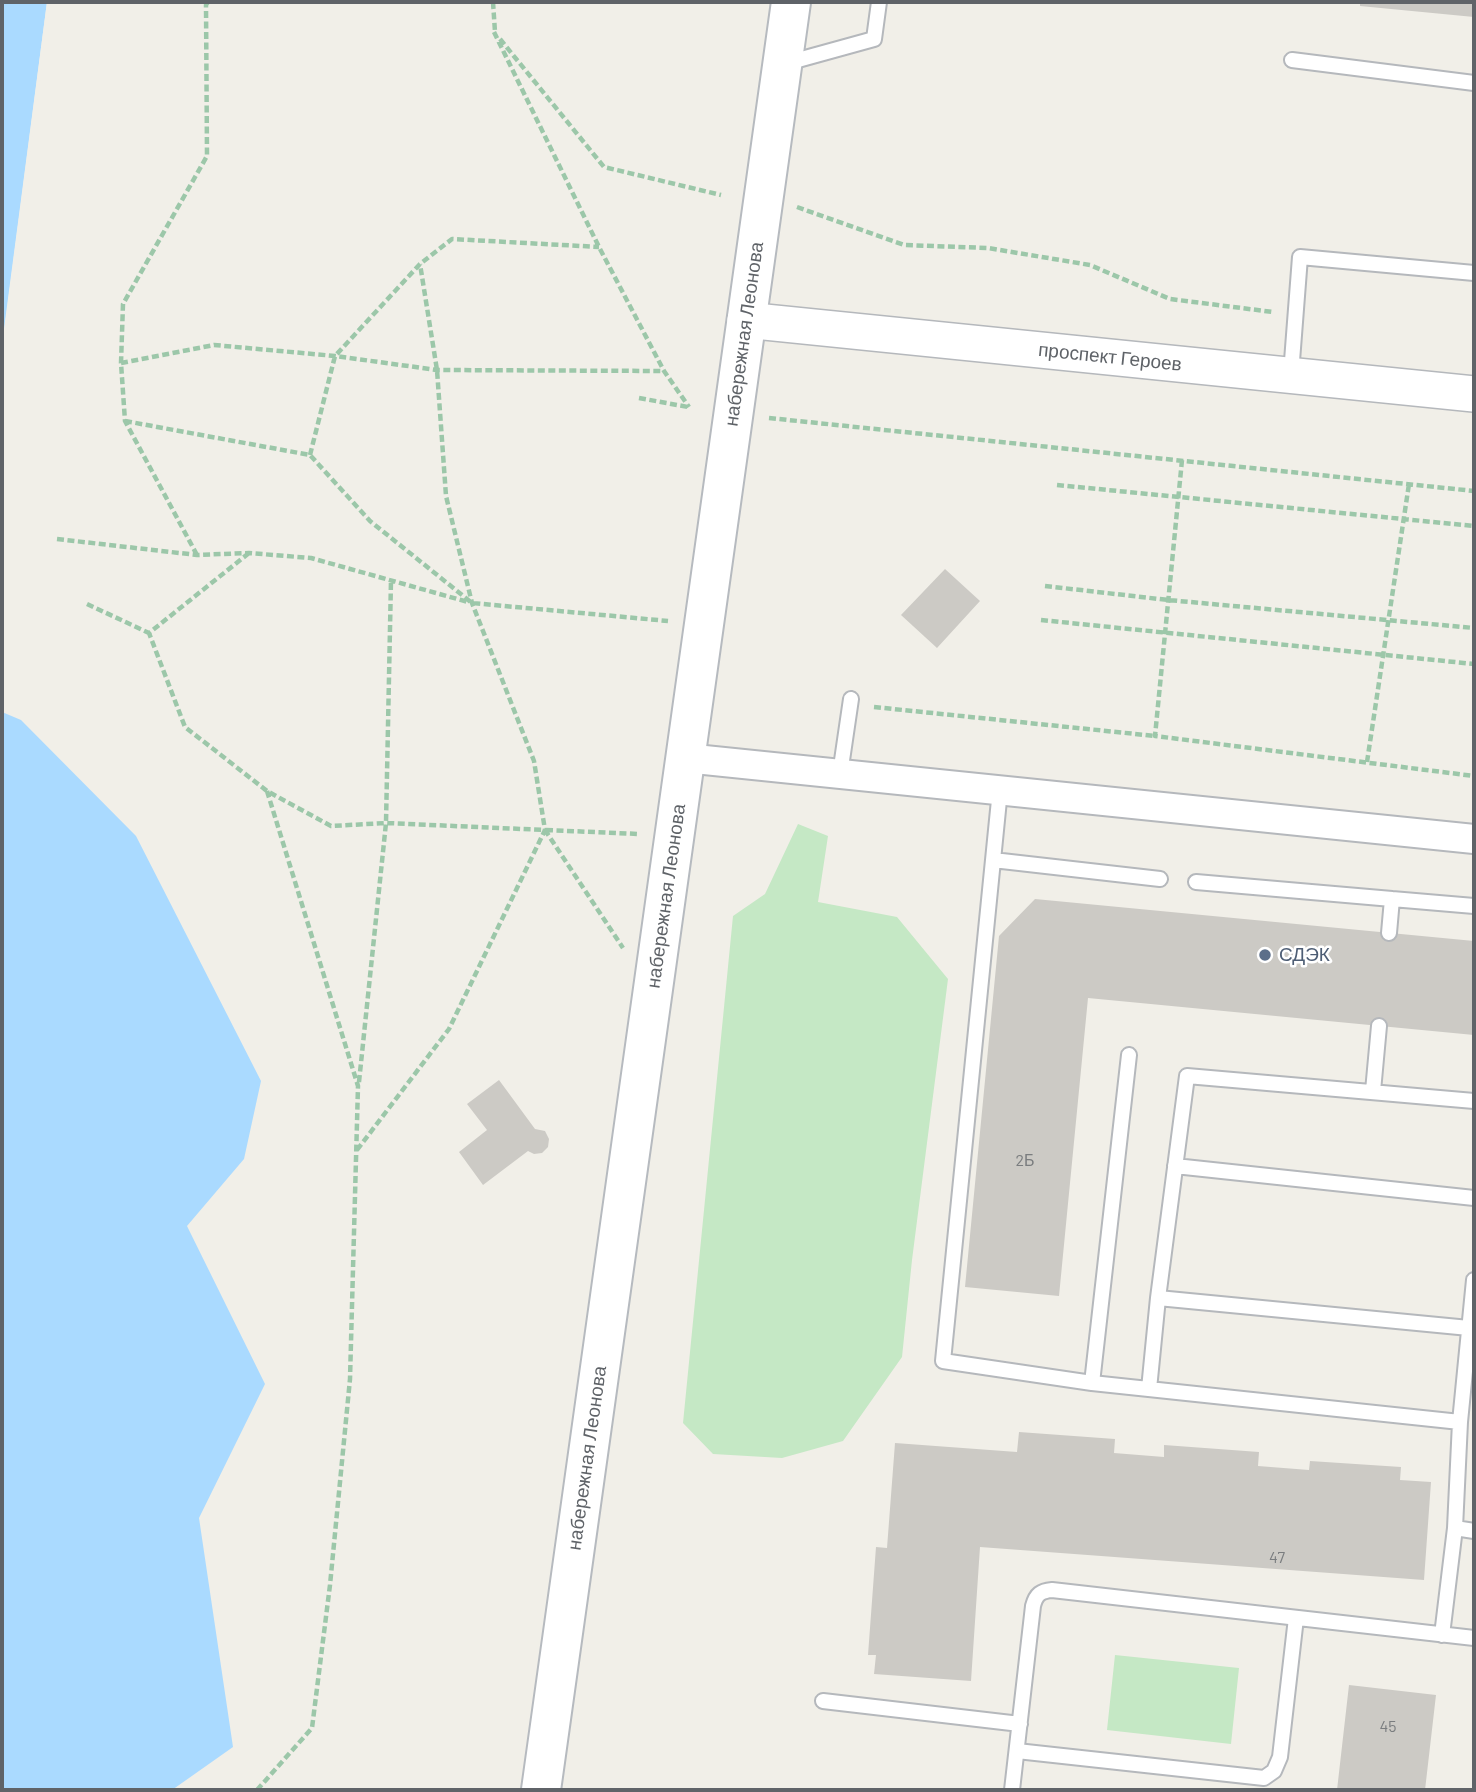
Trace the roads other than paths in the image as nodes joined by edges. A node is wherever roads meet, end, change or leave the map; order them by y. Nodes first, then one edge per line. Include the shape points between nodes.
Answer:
1 (791, 2) edge
2 (879, 2) edge
3 (1292, 60) dead end
4 (782, 65) junction
5 (1474, 83) edge
6 (1474, 273) edge
7 (745, 320) junction
8 (1291, 376) junction
9 (1474, 394) edge
10 (851, 702) road end
11 (685, 758) junction
12 (840, 774) junction
13 (1000, 790) junction
14 (1474, 839) edge
15 (993, 860) junction
16 (1160, 879) dead end
17 (1196, 882) dead end
18 (1392, 899) junction
19 (1474, 906) edge
20 (1389, 933) dead end
21 (1379, 1026) dead end
22 (1129, 1055) dead end
23 (1373, 1091) junction
24 (1474, 1101) edge
25 (1175, 1166) junction
26 (1474, 1198) edge
27 (1474, 1280) edge
28 (1158, 1298) junction
29 (1469, 1328) junction
30 (1092, 1383) junction
31 (1149, 1389) junction
32 (1460, 1422) junction
33 (1455, 1528) junction
34 (1474, 1531) edge
35 (1296, 1618) junction
36 (1442, 1635) junction
37 (1474, 1638) edge
38 (823, 1701) dead end
39 (1020, 1724) junction
40 (1017, 1751) junction
41 (541, 1790) edge
42 (1012, 1790) edge

1 - 4 main road, набережная Леонова
2 - 4 lane via 874,39
3 - 5 lane
4 - 7 main road, набережная Леонова
6 - 8 lane via 1300,257
7 - 8 street, проспект Героев
7 - 11 main road, набережная Леонова
8 - 9 street, проспект Героев
10 - 12 lane
11 - 12 street
11 - 41 main road, набережная Леонова
12 - 13 street
13 - 14 street
13 - 15 lane
15 - 16 lane
15 - 30 lane via 943,1361
17 - 18 lane
18 - 19 lane
18 - 20 lane
21 - 23 lane
22 - 30 lane
23 - 24 lane
23 - 25 lane via 1187,1076
25 - 26 lane
25 - 28 lane
27 - 29 lane
28 - 29 lane
28 - 31 lane
29 - 32 lane
30 - 31 lane
31 - 32 lane
32 - 33 lane
33 - 34 lane
33 - 36 lane
35 - 36 lane
35 - 39 lane via 1043,1591 1033,1606
35 - 40 lane via 1280,1757 1274,1771 1264,1778
36 - 37 lane
38 - 39 lane
39 - 40 lane
40 - 42 lane

